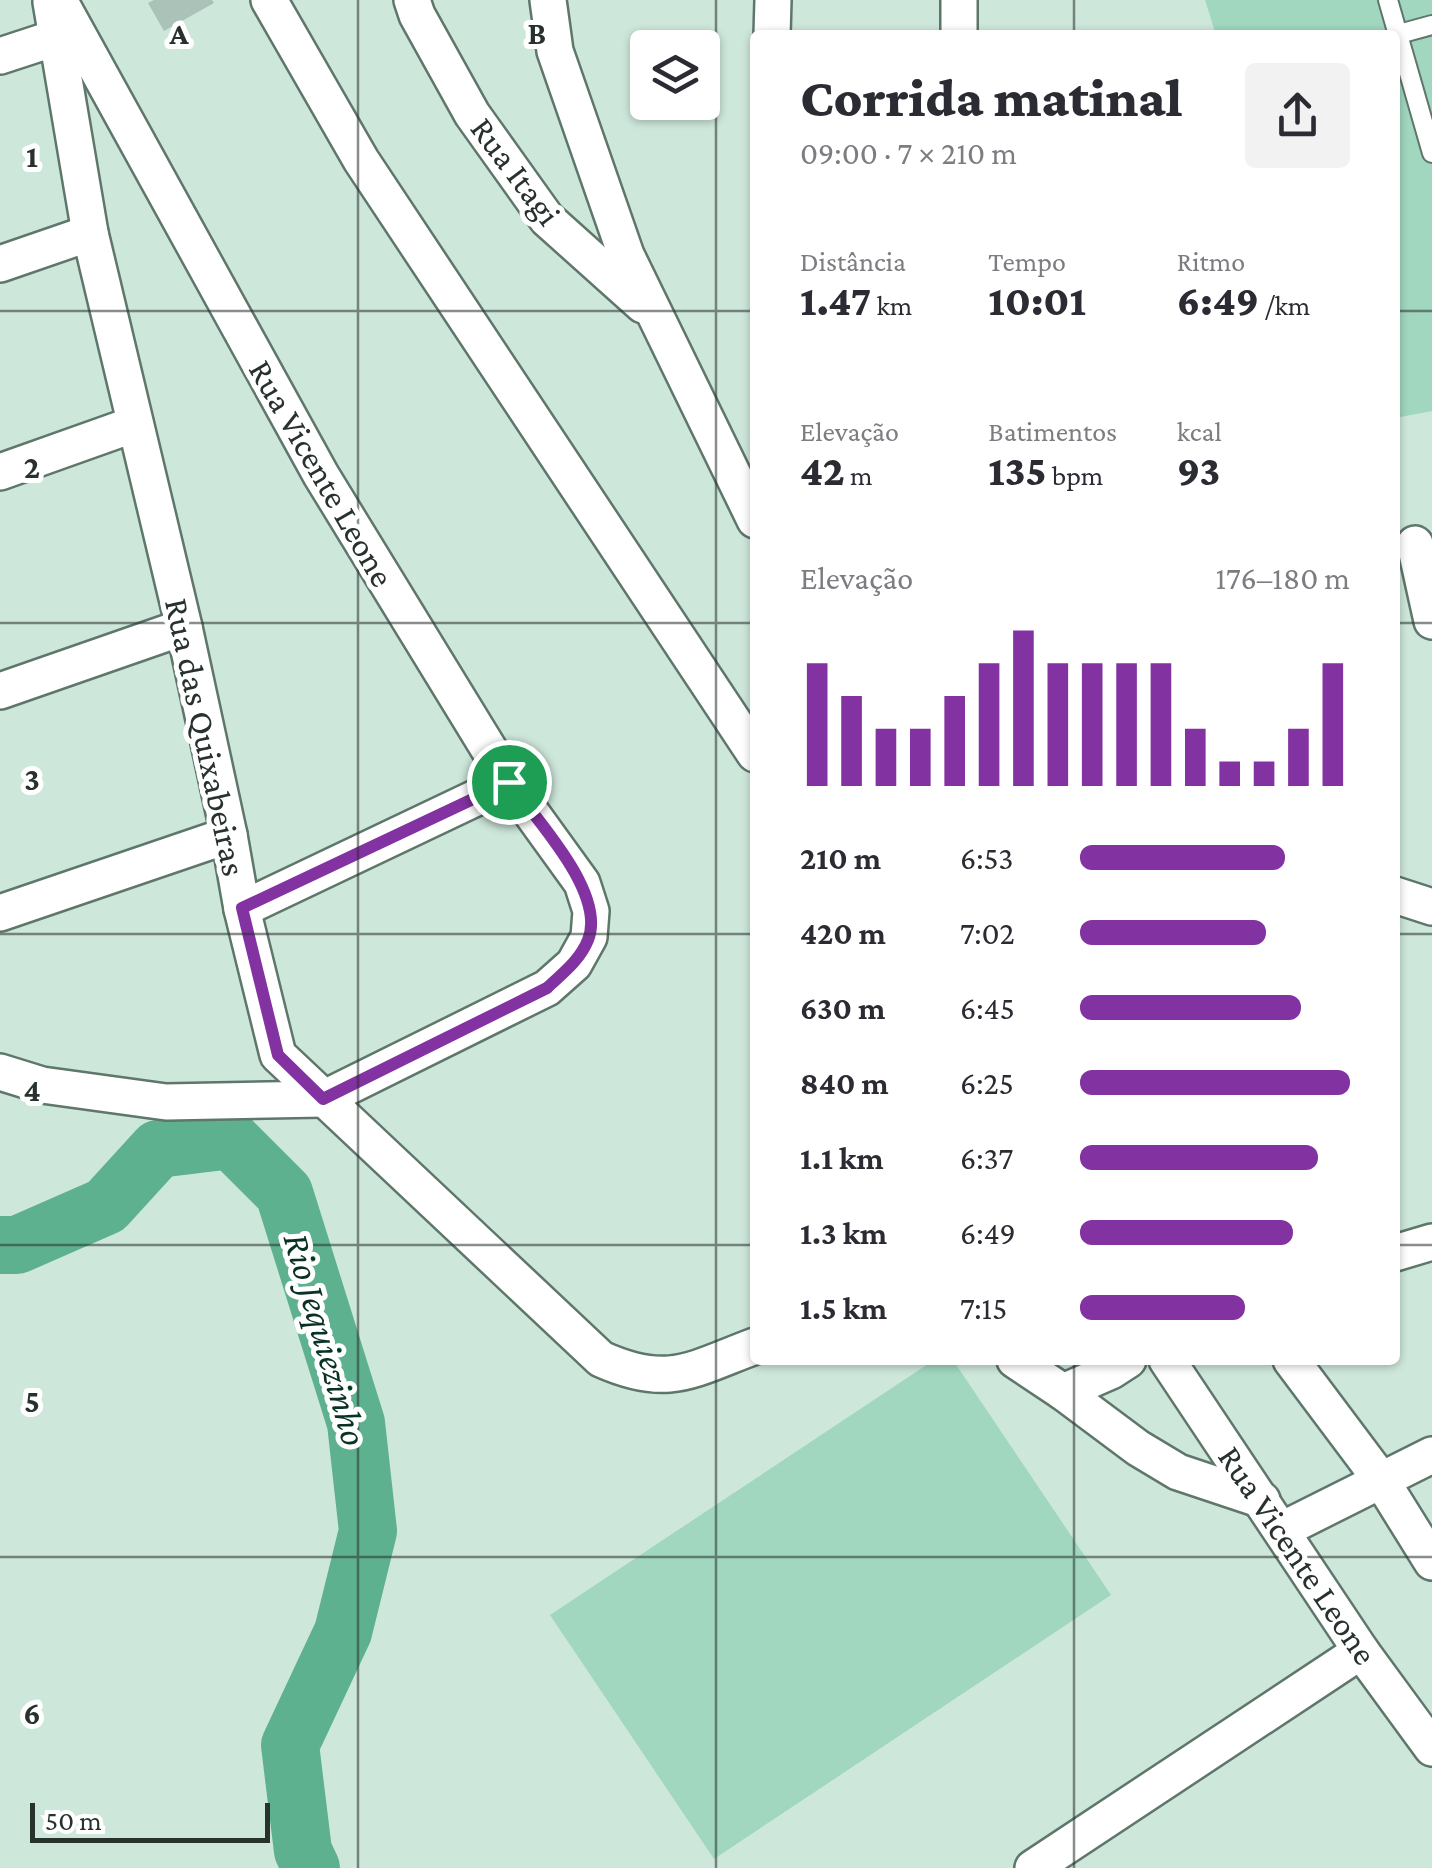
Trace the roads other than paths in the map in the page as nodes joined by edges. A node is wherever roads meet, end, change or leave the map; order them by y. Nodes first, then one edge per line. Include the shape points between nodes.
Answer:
1 (51, 0) edge
2 (59, 0) edge
3 (269, 0) edge
4 (412, 0) edge
5 (548, 0) edge
6 (774, 0) edge
7 (960, 0) edge
8 (1388, 0) edge
9 (1432, 25) edge
10 (772, 30) edge
11 (959, 30) edge
12 (1398, 30) edge
13 (1400, 34) edge
14 (55, 38) junction
15 (1400, 38) edge
16 (0, 56) edge
17 (1432, 153) edge
18 (90, 232) junction
19 (0, 264) edge
20 (656, 316) junction
21 (136, 424) junction
22 (0, 472) edge
23 (750, 510) edge
24 (1414, 544) edge
25 (1432, 621) edge
26 (184, 628) junction
27 (0, 692) edge
28 (750, 746) edge
29 (509, 782) junction
30 (229, 836) junction
31 (1400, 897) edge
32 (1432, 907) edge
33 (242, 908) junction
34 (0, 912) edge
35 (0, 1072) edge
36 (323, 1099) junction
37 (1432, 1242) edge
38 (1400, 1252) edge
39 (750, 1348) edge
40 (1022, 1365) edge
41 (1121, 1365) edge
42 (1170, 1365) edge
43 (1295, 1365) edge
44 (1063, 1392) junction
45 (1432, 1455) edge
46 (1381, 1480) junction
47 (1262, 1500) junction
48 (1282, 1530) junction
49 (1432, 1562) edge
50 (1360, 1652) junction
51 (1432, 1748) edge
52 (1033, 1868) edge

1 - 14 street, Rua das Quixabeiras
2 - 29 street, Rua Vicente Leone via 321,475
3 - 28 street via 362,160
4 - 20 street, Rua Itagi via 472,114 547,220
5 - 20 street via 554,50 626,255
6 - 10 street
7 - 11 street
8 - 12 lane
9 - 13 lane
14 - 16 street
14 - 18 street, Rua das Quixabeiras
15 - 17 lane
18 - 19 street
18 - 21 street, Rua das Quixabeiras
20 - 23 street
21 - 22 street
21 - 26 street, Rua das Quixabeiras
24 - 25 street
26 - 27 street
26 - 30 street, Rua das Quixabeiras
29 - 33 street
29 - 36 street, Rua Vicente Leone via 582,883 590,937 574,964 547,988
30 - 33 street, Rua das Quixabeiras
30 - 34 street
31 - 32 street
33 - 36 street, Rua das Quixabeiras via 278,1055
35 - 36 street via 42,1085 166,1102
36 - 39 street, Rua das Quixabeiras via 601,1359 634,1374 675,1376
37 - 38 street
40 - 44 street
41 - 44 street
42 - 47 street, Rua Vicente Leone
43 - 46 street
44 - 47 street via 1178,1472
45 - 46 street
46 - 48 street
46 - 49 street
47 - 48 street, Rua Vicente Leone
48 - 50 street, Rua Vicente Leone
50 - 51 street, Rua Vicente Leone
50 - 52 street

